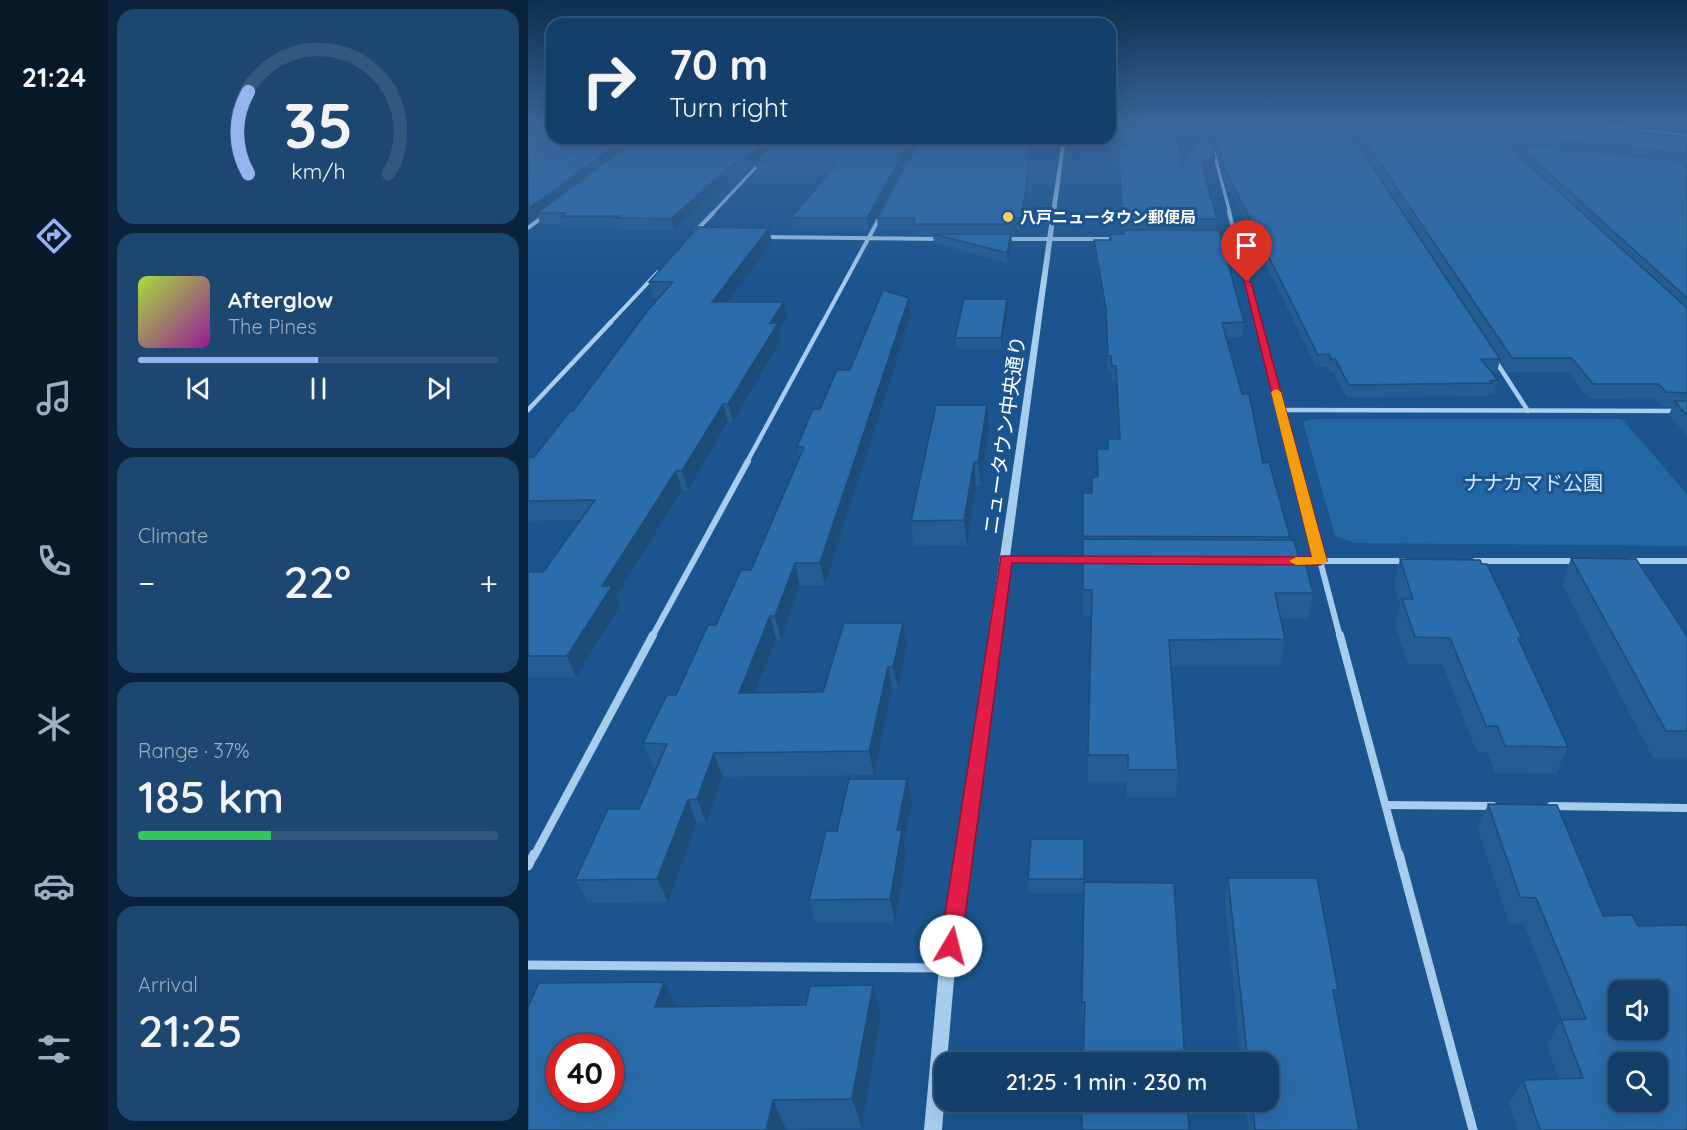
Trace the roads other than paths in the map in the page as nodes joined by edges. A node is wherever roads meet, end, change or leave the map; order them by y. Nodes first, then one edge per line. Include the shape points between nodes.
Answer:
1 (747, 177) edge
2 (1058, 177) edge
3 (1220, 177) edge
4 (885, 209) edge
5 (546, 214) edge
6 (528, 228) edge
7 (704, 236) edge
8 (762, 237) edge
9 (868, 239) junction
10 (950, 239) edge
11 (997, 239) edge
12 (1049, 239) junction
13 (1127, 239) edge
14 (1211, 239) edge
15 (1235, 239) junction
16 (659, 271) edge
17 (1489, 351) edge
18 (528, 410) edge
19 (1281, 410) junction
20 (1528, 411) junction
21 (1687, 411) edge
22 (1006, 559) junction
23 (1095, 560) edge
24 (1284, 561) edge
25 (1320, 561) junction
26 (1415, 561) edge
27 (1462, 561) edge
28 (1580, 561) edge
29 (1628, 561) edge
30 (1687, 561) edge
31 (1386, 805) junction
32 (1502, 806) edge
33 (1536, 806) edge
34 (1687, 808) edge
35 (528, 866) edge
36 (528, 965) edge
37 (947, 968) junction
38 (933, 1130) edge
39 (1473, 1130) edge

1 - 7 street via 692,236
2 - 12 street, ニュータウン中央通り
3 - 15 street
4 - 9 street
5 - 6 street
8 - 9 street
9 - 10 street
9 - 35 street
11 - 12 street
12 - 13 street
12 - 22 street, ニュータウン中央通り
14 - 15 street
15 - 19 street
16 - 18 street
17 - 20 street
19 - 20 street
19 - 25 street
20 - 21 street
22 - 23 street
22 - 37 street, ニュータウン中央通り
24 - 25 street
25 - 26 street
25 - 31 street
27 - 28 street
29 - 30 street
31 - 32 street
31 - 39 street
33 - 34 street
36 - 37 street
37 - 38 street, ニュータウン中央通り

